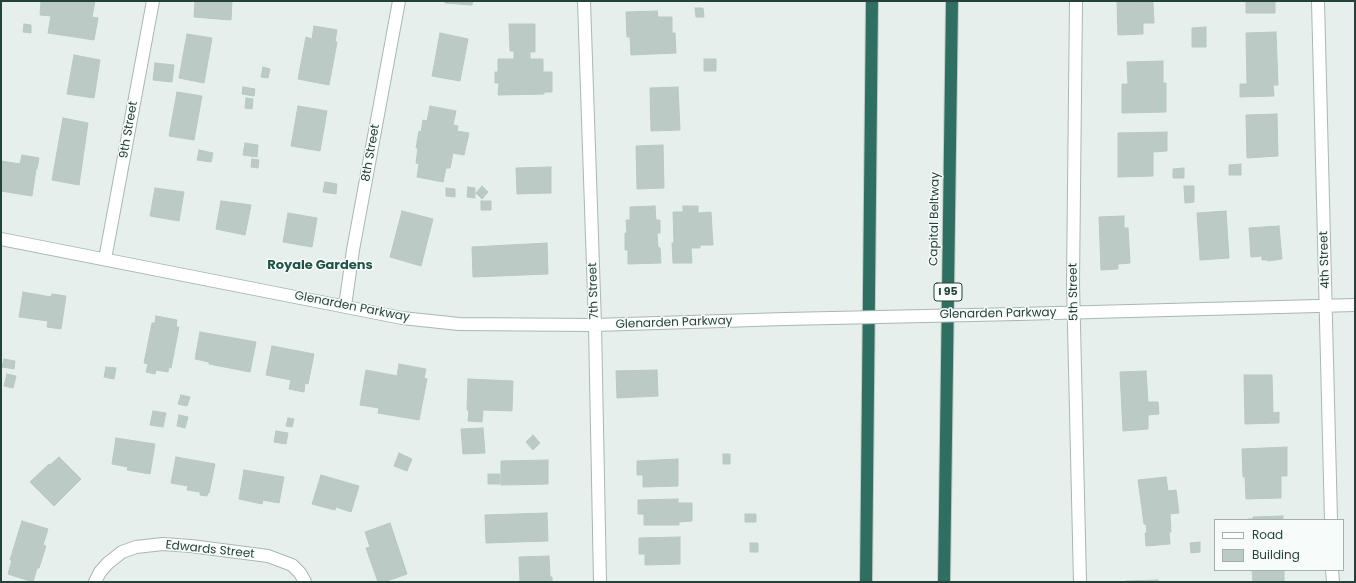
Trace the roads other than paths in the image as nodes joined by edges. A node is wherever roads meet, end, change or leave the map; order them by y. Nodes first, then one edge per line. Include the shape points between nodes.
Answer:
1 (153, 1) edge
2 (399, 1) edge
3 (584, 1) edge
4 (872, 1) edge
5 (952, 1) edge
6 (1076, 1) edge
7 (1318, 1) edge
8 (1, 239) edge
9 (105, 259) junction
10 (1355, 305) edge
11 (345, 306) junction
12 (1326, 306) junction
13 (1074, 312) junction
14 (595, 325) junction
15 (1331, 519) edge
16 (1332, 571) edge
17 (95, 582) edge
18 (305, 582) edge
19 (600, 582) edge
20 (866, 582) edge
21 (944, 582) edge
22 (1080, 582) edge
23 (1332, 582) edge

1 - 9 street, 9th Street
2 - 11 street, 8th Street
3 - 14 street, 7th Street
4 - 20 highway
5 - 21 highway, Capital Beltway / I 95
6 - 13 street, 5th Street
7 - 12 street, 4th Street
8 - 9 street, Glenarden Parkway
9 - 11 street, Glenarden Parkway
10 - 12 street, Glenarden Parkway
11 - 14 street, Glenarden Parkway via 402,318 459,324
12 - 13 street, Glenarden Parkway
12 - 15 street, 4th Street
13 - 14 street, Glenarden Parkway, bridge
13 - 22 street, 5th Street
14 - 19 street, 7th Street
16 - 23 street
17 - 18 street, Edwards Street via 108,563 122,552 163,544 268,556 292,565

